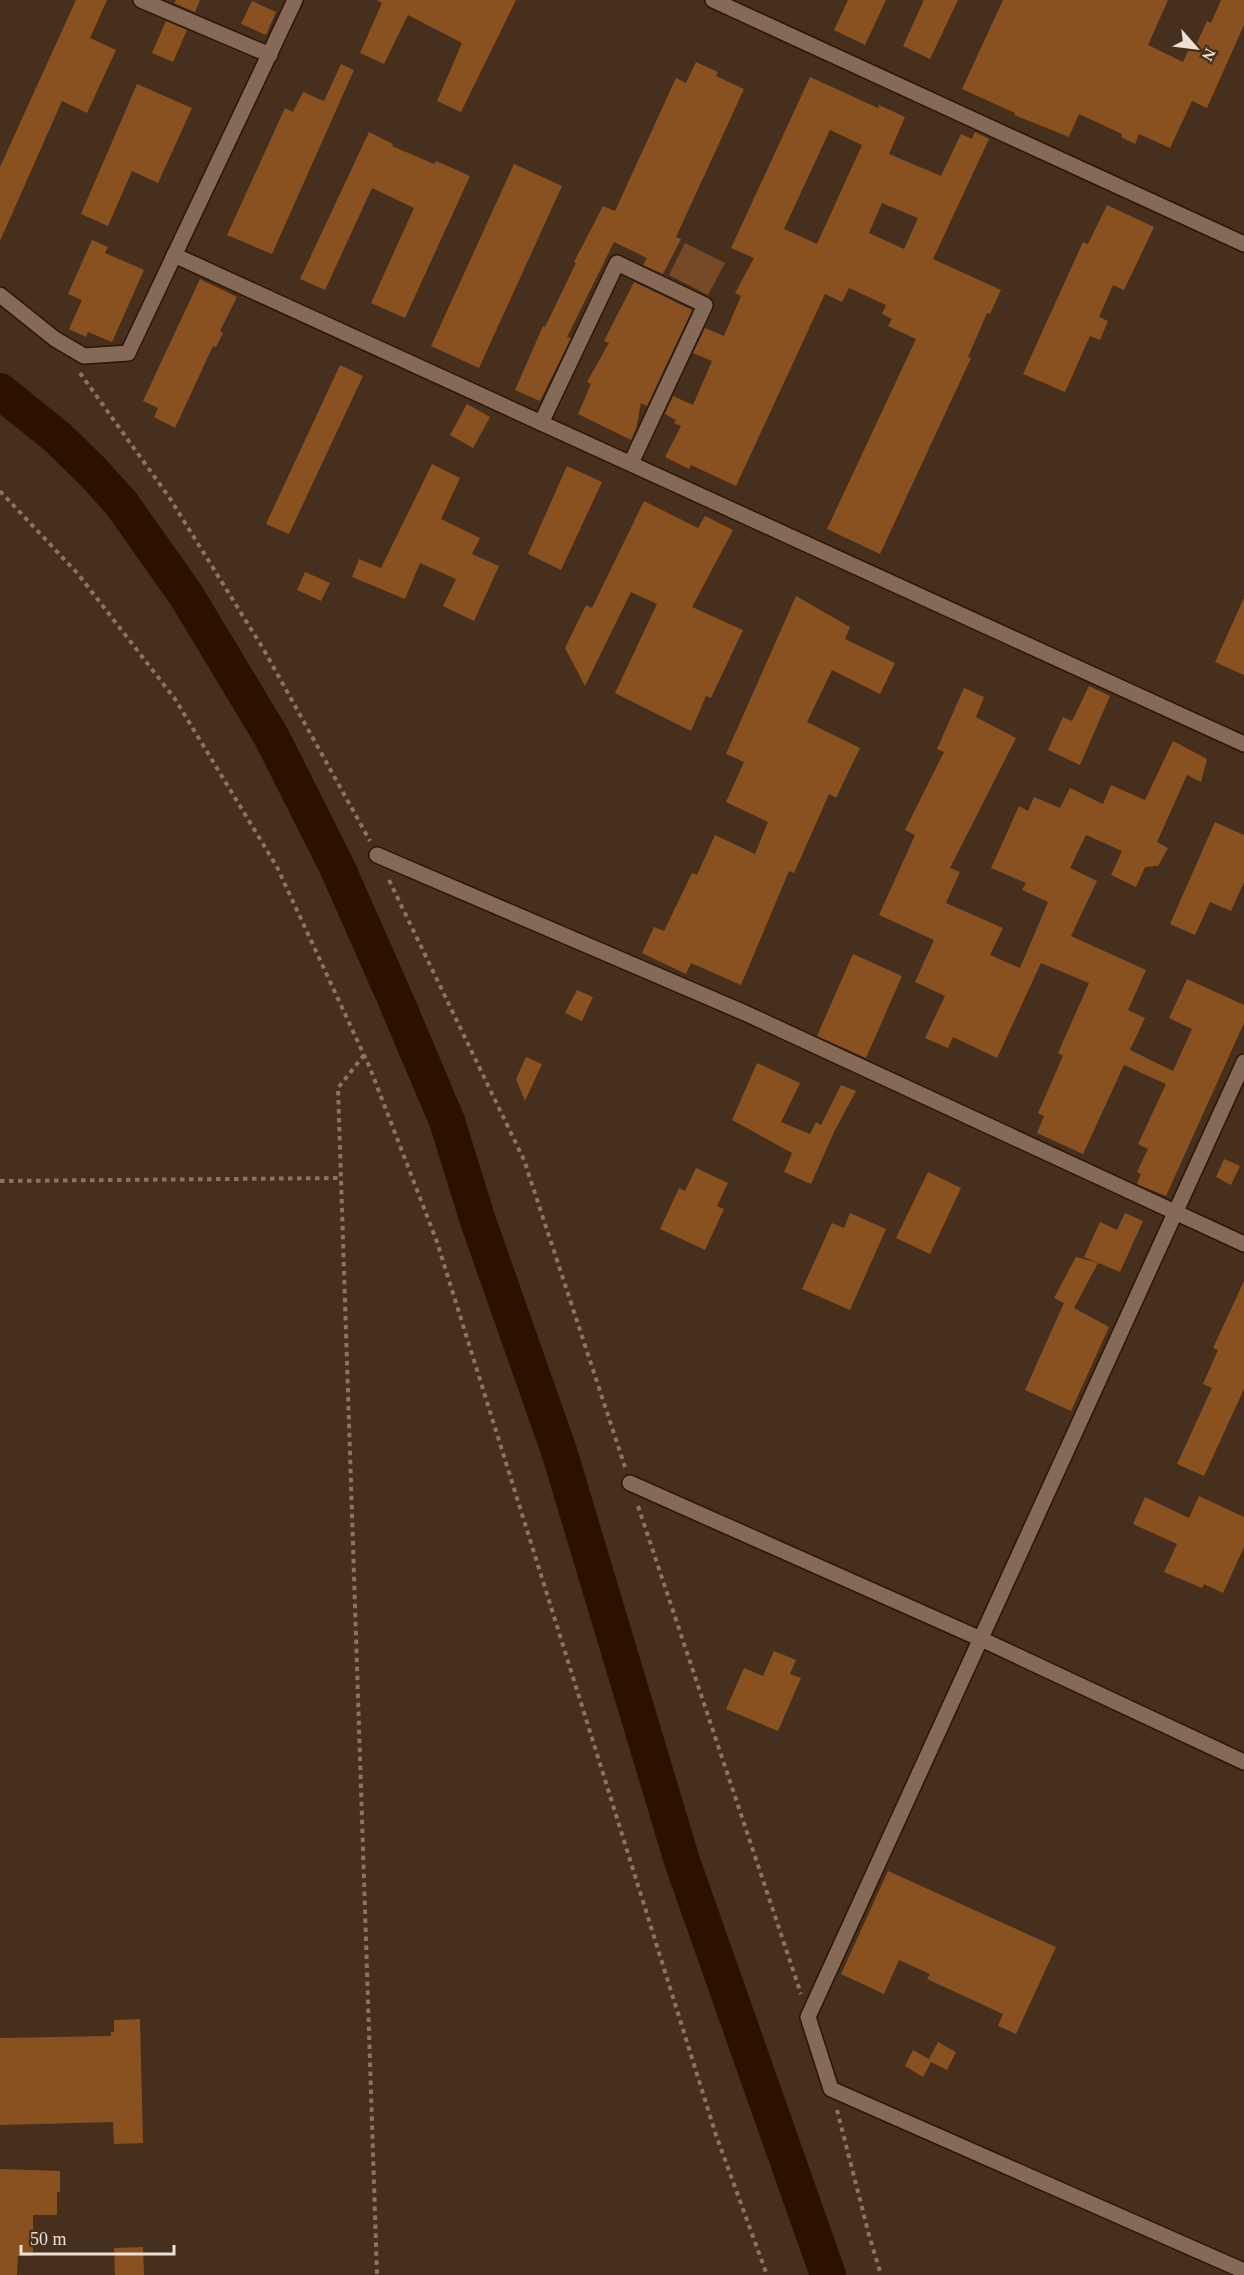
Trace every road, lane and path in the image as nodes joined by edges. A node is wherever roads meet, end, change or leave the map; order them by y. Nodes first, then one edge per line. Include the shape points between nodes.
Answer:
1 (141, 0) edge
2 (295, 0) edge
3 (713, 0) edge
4 (270, 56) junction
5 (1244, 244) edge
6 (174, 255) junction
7 (0, 295) edge
8 (75, 367) dead end
9 (542, 423) junction
10 (631, 464) junction
11 (0, 491) edge
12 (1244, 744) edge
13 (377, 855) junction
14 (364, 1055) junction
15 (1244, 1062) edge
16 (342, 1178) junction
17 (0, 1181) edge
18 (1175, 1212) junction
19 (1244, 1244) edge
20 (630, 1483) junction
21 (981, 1639) junction
22 (1244, 1762) edge
23 (808, 2017) junction
24 (831, 2089) junction
25 (1244, 2271) edge
26 (377, 2275) edge
27 (767, 2275) edge
28 (881, 2275) edge

1 - 4 street
2 - 4 street
3 - 5 street
4 - 6 street
6 - 7 street via 128,352 84,356 55,339
6 - 9 street
8 - 13 path via 169,497 245,619
9 - 10 street
9 - 10 street via 616,263 626,267 705,305
10 - 12 street
11 - 14 path via 78,574 176,699 277,867
13 - 18 street via 746,1013
13 - 20 path via 524,1160
14 - 16 path via 338,1088
14 - 27 path via 437,1242 716,2134
15 - 18 street
16 - 17 path
16 - 26 path
18 - 19 street
18 - 21 street
20 - 21 street
20 - 23 path
21 - 22 street
21 - 23 street
23 - 24 street
24 - 25 street
24 - 28 path

